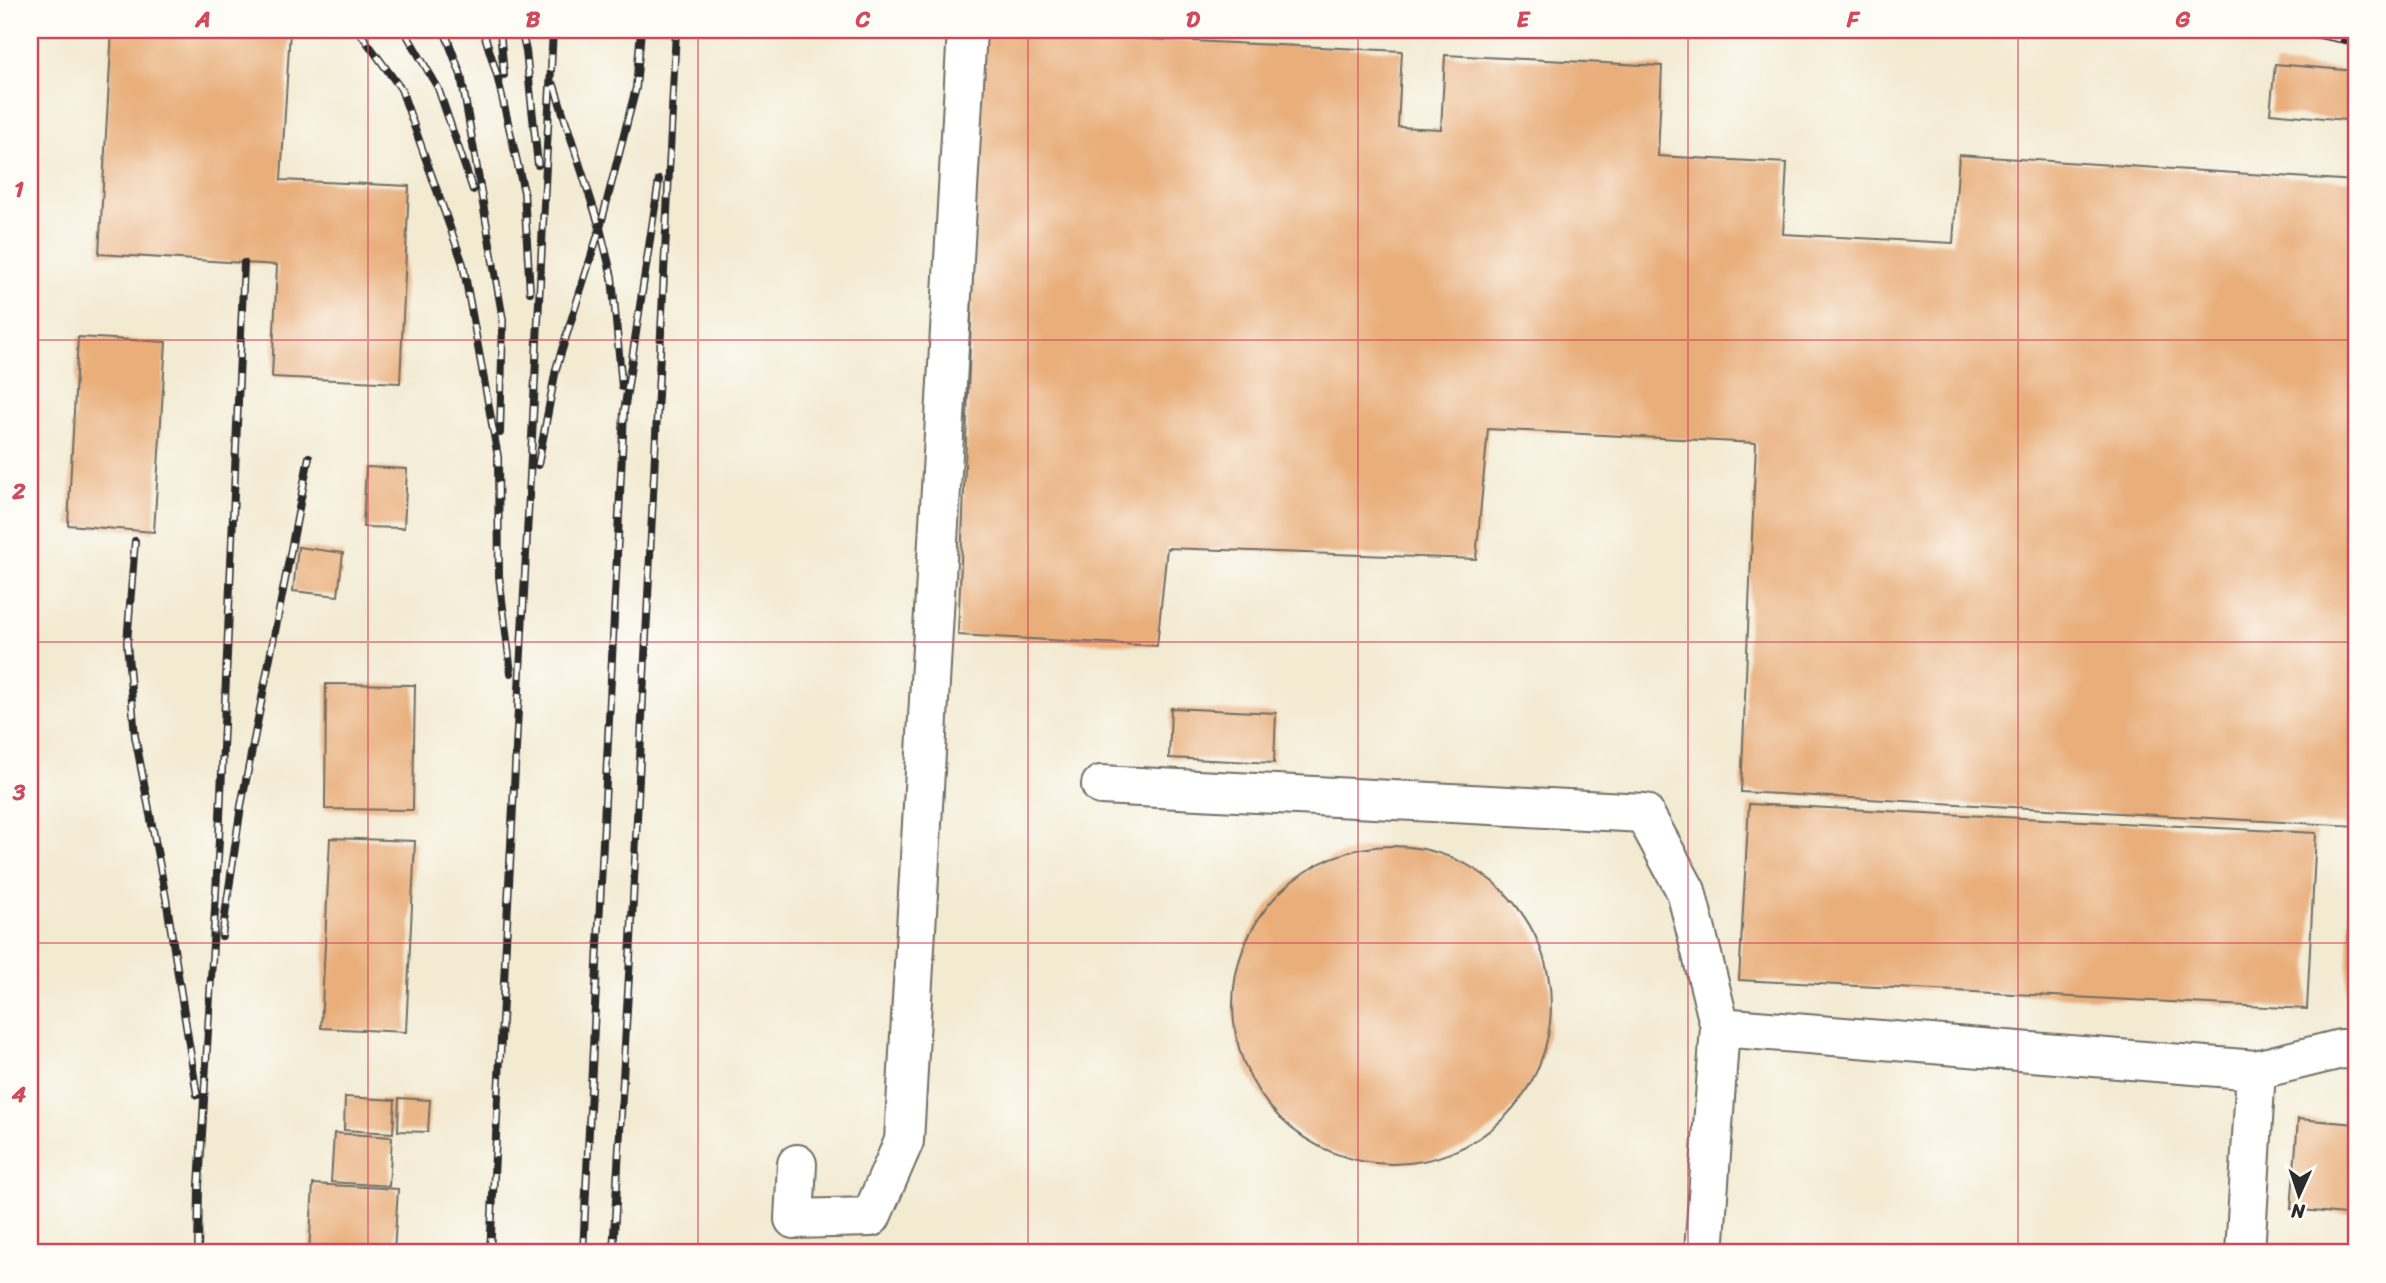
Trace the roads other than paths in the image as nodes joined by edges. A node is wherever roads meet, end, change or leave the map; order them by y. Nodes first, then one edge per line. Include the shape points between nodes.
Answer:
1 (967, 30) edge
2 (1101, 785) dead end
3 (1720, 1027) junction
4 (2356, 1050) edge
5 (2256, 1070) junction
6 (797, 1164) dead end
7 (1704, 1253) edge
8 (2245, 1253) edge

1 - 6 lane via 904,1141 871,1217 794,1219
2 - 3 lane via 1644,813 1686,891
3 - 5 lane
3 - 7 lane
4 - 5 lane via 2341,1049
5 - 8 lane

